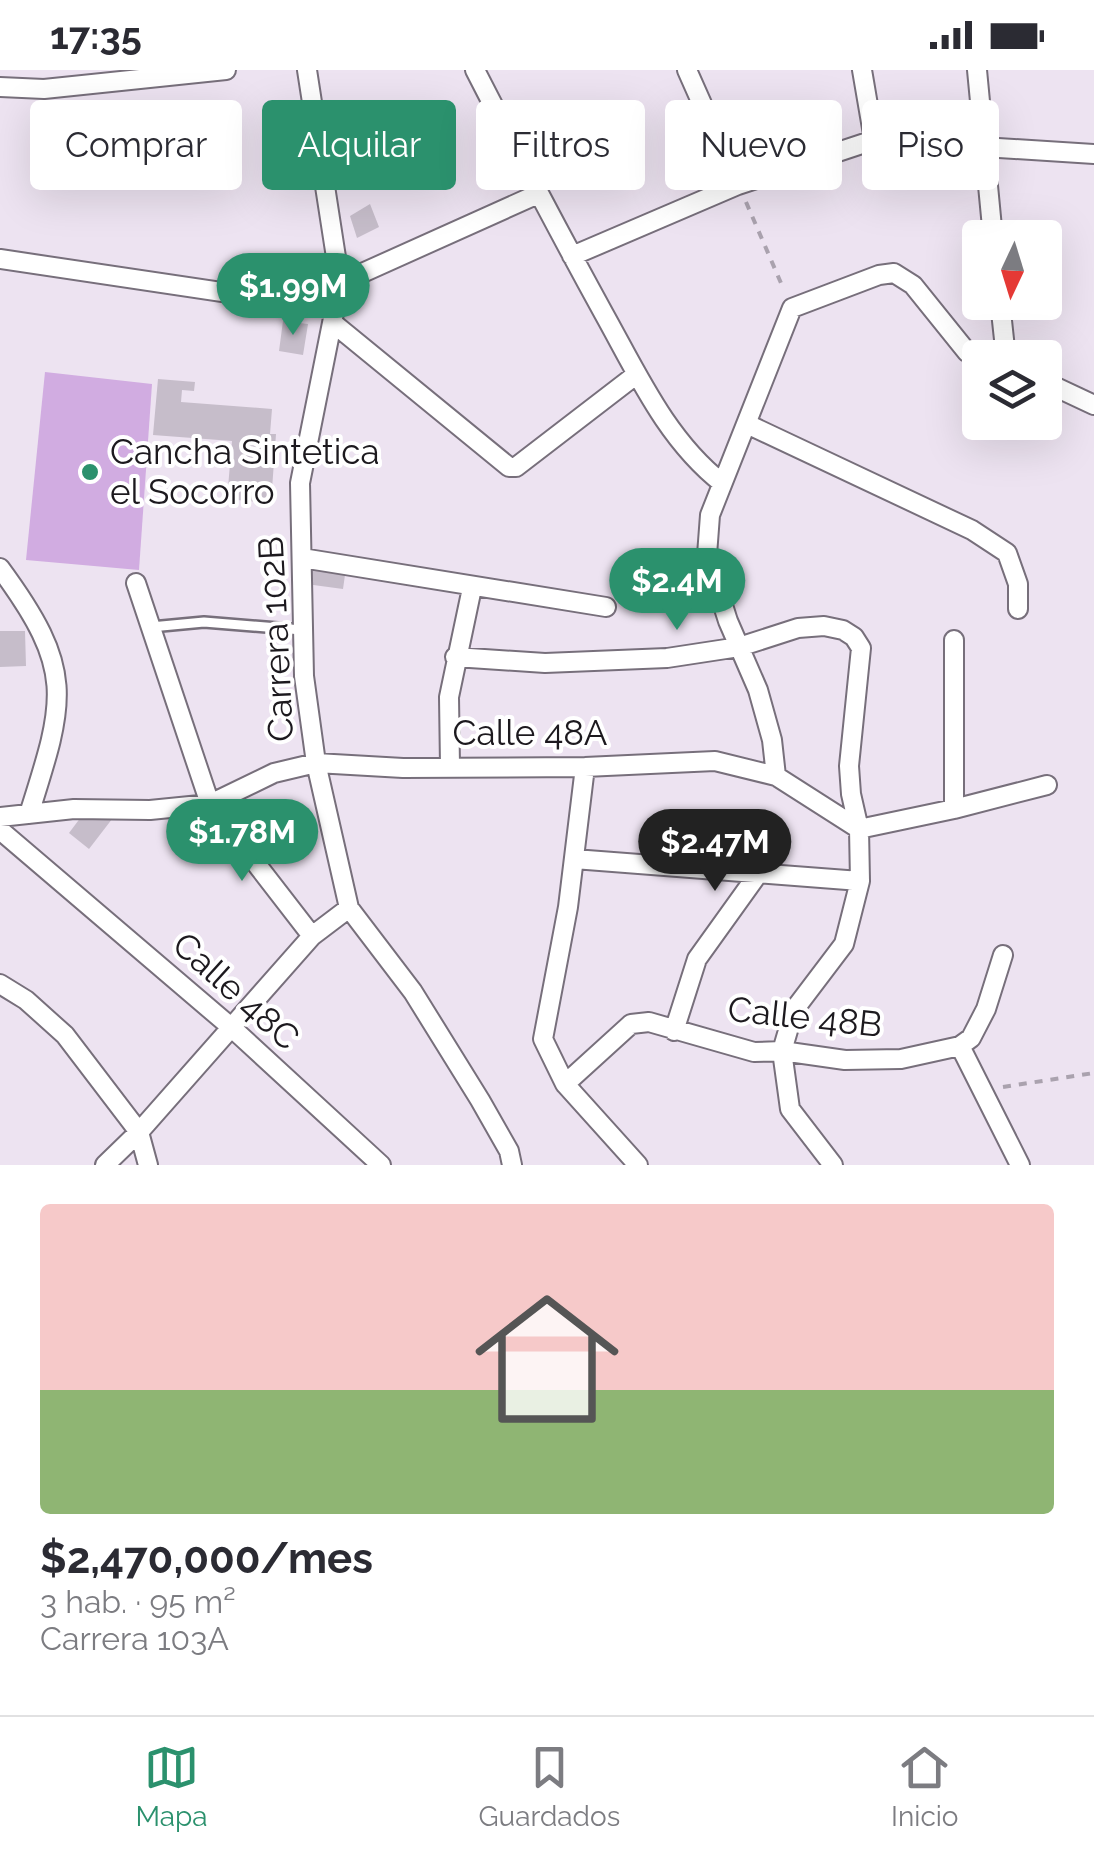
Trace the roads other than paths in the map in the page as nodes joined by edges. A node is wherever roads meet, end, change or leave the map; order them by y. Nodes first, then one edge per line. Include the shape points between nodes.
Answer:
1 (226, 70) edge
2 (307, 70) edge
3 (474, 70) edge
4 (687, 70) edge
5 (862, 70) edge
6 (977, 70) edge
7 (0, 87) edge
8 (700, 100) edge
9 (867, 100) edge
10 (979, 100) edge
11 (999, 149) edge
12 (1094, 154) edge
13 (729, 190) edge
14 (988, 190) edge
15 (538, 194) junction
16 (991, 220) edge
17 (572, 256) junction
18 (0, 258) edge
19 (340, 283) junction
20 (334, 316) junction
21 (962, 346) edge
22 (638, 374) junction
23 (1062, 390) edge
24 (1094, 405) edge
25 (747, 424) junction
26 (722, 484) junction
27 (302, 558) junction
28 (0, 568) edge
29 (136, 583) dead end
30 (472, 588) junction
31 (606, 607) dead end
32 (1018, 609) dead end
33 (151, 627) junction
34 (302, 630) junction
35 (954, 640) dead end
36 (739, 647) junction
37 (456, 657) junction
38 (316, 763) junction
39 (450, 766) junction
40 (585, 767) junction
41 (776, 776) junction
42 (1047, 784) dead end
43 (210, 804) junction
44 (954, 809) junction
45 (30, 814) junction
46 (0, 817) edge
47 (859, 829) junction
48 (0, 830) edge
49 (574, 859) junction
50 (758, 874) junction
51 (860, 882) junction
52 (349, 908) junction
53 (312, 936) junction
54 (1003, 955) dead end
55 (0, 984) edge
56 (232, 1028) junction
57 (674, 1031) junction
58 (960, 1046) junction
59 (782, 1050) junction
60 (565, 1084) junction
61 (139, 1132) junction
62 (104, 1165) edge
63 (148, 1165) edge
64 (381, 1165) edge
65 (512, 1165) edge
66 (638, 1165) edge
67 (833, 1165) edge
68 (1020, 1165) edge

1 - 7 street via 44,89
2 - 19 street, Carrera 102B
3 - 15 street
4 - 8 street
5 - 9 street
6 - 10 street
11 - 12 street
13 - 17 street
14 - 16 street
15 - 17 street
15 - 19 street
17 - 22 street
18 - 20 street
19 - 20 street, Carrera 102B
20 - 22 street via 509,468
20 - 27 street, Carrera 102B via 301,474
21 - 25 street via 913,285 894,273 879,276 792,308
22 - 26 street via 664,421
23 - 24 street
25 - 26 street
25 - 32 street via 972,530 1007,553
26 - 36 street via 710,515 707,555
27 - 30 street
27 - 34 street, Carrera 102B
28 - 45 street via 45,639 57,675 52,735
29 - 33 street
30 - 31 street
30 - 37 street
33 - 34 lane via 204,622
33 - 43 street
34 - 38 street, Carrera 102B
35 - 44 street
36 - 37 street via 609,662
36 - 41 street via 758,690
36 - 47 street via 798,628 824,626 854,637 860,648 850,766
37 - 39 street
38 - 39 street, Calle 48A
38 - 43 street, Calle 48A via 274,773
38 - 52 street, Carrera 102B
39 - 40 street, Calle 48A
40 - 41 street, Calle 48A via 716,760
40 - 49 street
41 - 47 street, Calle 48A
42 - 44 street
43 - 45 street, Calle 48A
43 - 53 street
44 - 47 street
45 - 46 street, Calle 48A
47 - 51 street
48 - 56 street, Calle 48C
49 - 50 street
49 - 60 street via 543,1039
50 - 51 street
50 - 57 street via 697,959
51 - 59 street via 844,944 794,1010
52 - 53 street
52 - 65 street, Carrera 102B via 413,992
53 - 56 street
54 - 58 street via 980,1024
55 - 61 street via 65,1035
56 - 61 street
56 - 64 street, Calle 48C
57 - 59 street, Calle 48B via 754,1052
57 - 60 street, Calle 48B via 631,1024
58 - 59 street, Calle 48B via 901,1059 845,1060
58 - 68 street
59 - 67 street via 790,1109
60 - 66 street
61 - 62 street
61 - 63 street

